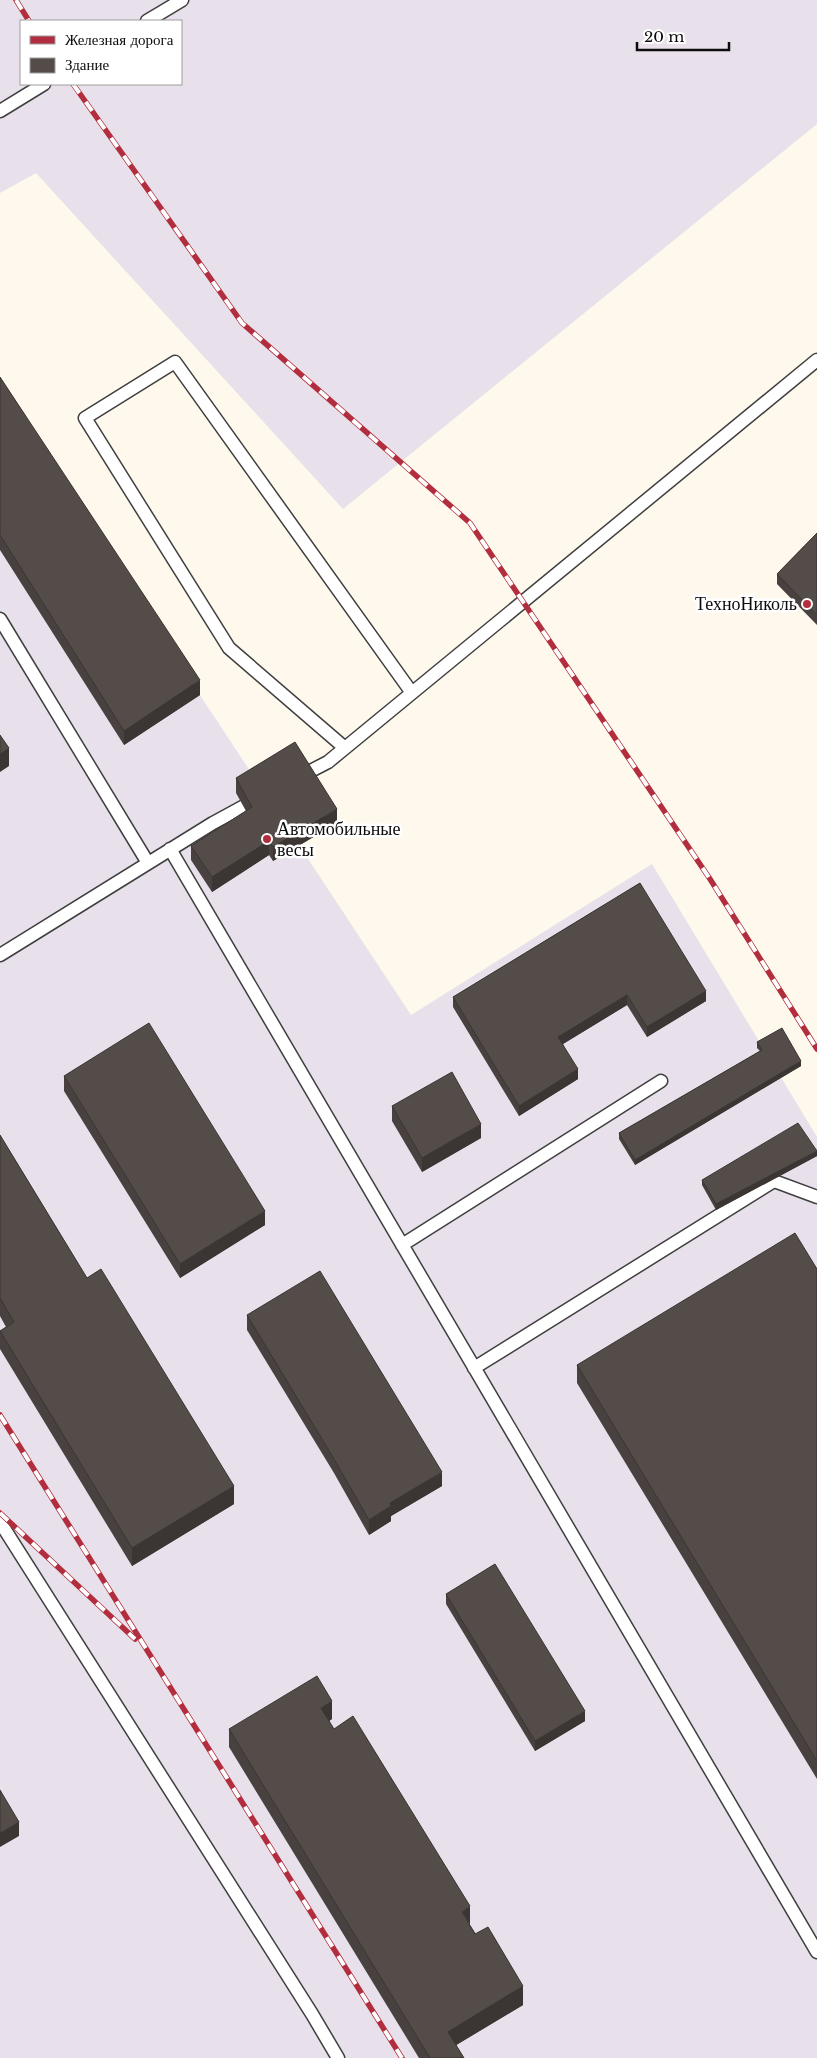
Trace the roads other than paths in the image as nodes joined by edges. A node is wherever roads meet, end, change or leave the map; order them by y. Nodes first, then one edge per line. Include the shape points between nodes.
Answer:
1 (182, 0) edge
2 (149, 20) edge
3 (42, 85) edge
4 (0, 111) edge
5 (817, 360) edge
6 (0, 619) edge
7 (412, 693) junction
8 (345, 748) junction
9 (287, 784) edge
10 (270, 792) edge
11 (170, 849) junction
12 (148, 863) junction
13 (0, 955) edge
14 (661, 1082) dead end
15 (817, 1197) edge
16 (402, 1245) junction
17 (474, 1368) junction
18 (0, 1522) edge
19 (817, 1952) edge
20 (338, 2058) edge

1 - 2 lane
3 - 4 lane
5 - 7 lane
6 - 12 lane
7 - 8 lane
7 - 8 lane via 175,362 85,418 229,648
8 - 9 lane via 328,762
10 - 11 lane
11 - 12 lane
11 - 16 lane
12 - 13 lane
14 - 16 lane
15 - 17 lane via 774,1181
16 - 17 lane
17 - 19 lane
18 - 20 lane

